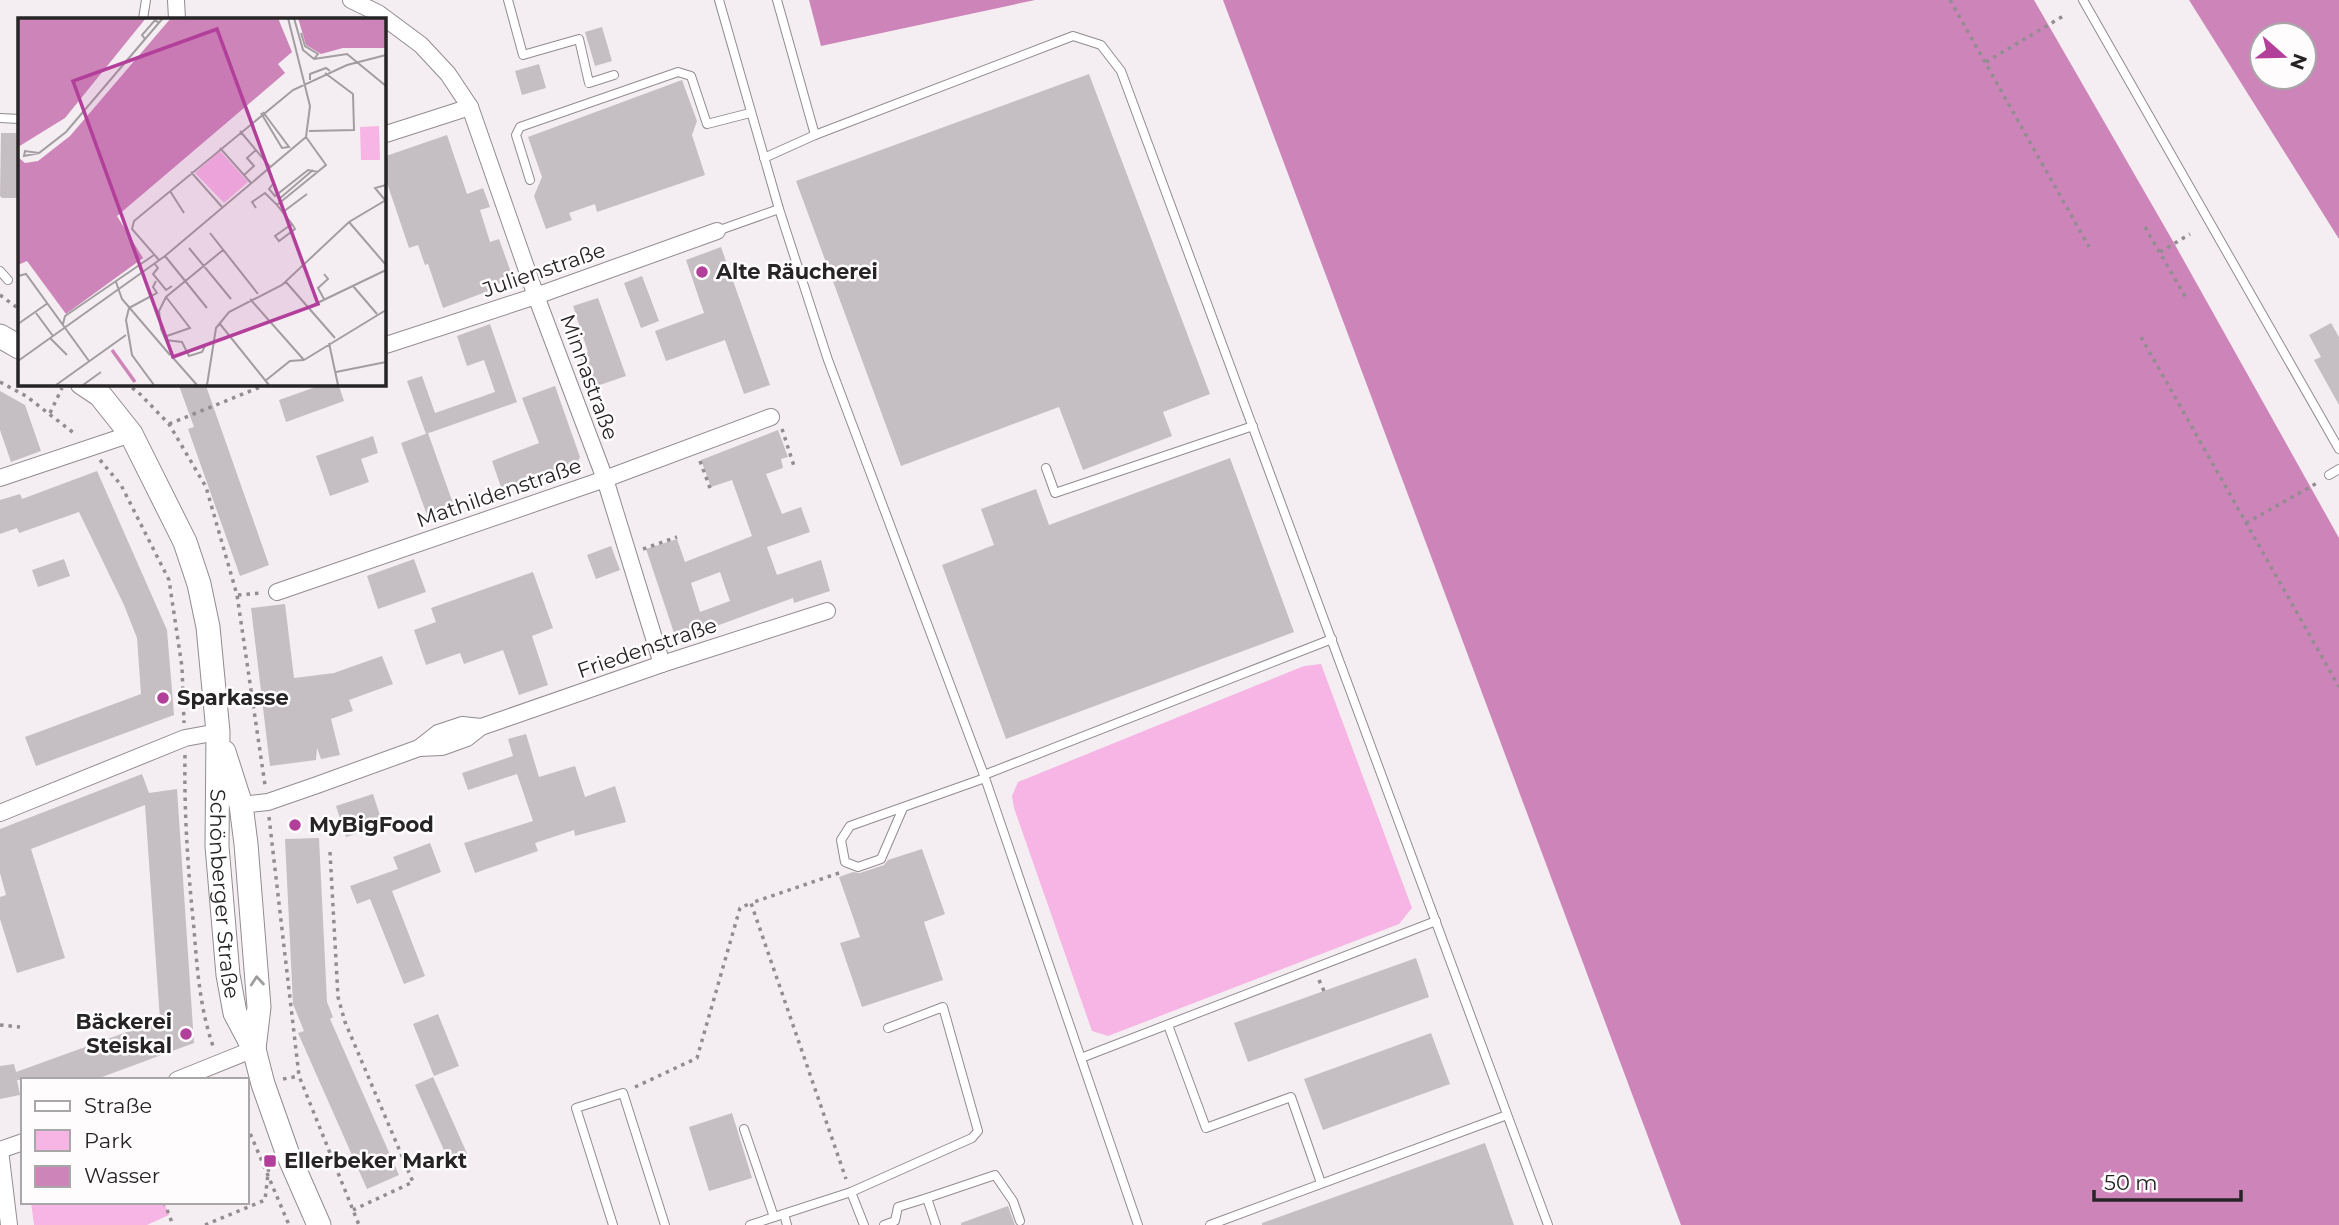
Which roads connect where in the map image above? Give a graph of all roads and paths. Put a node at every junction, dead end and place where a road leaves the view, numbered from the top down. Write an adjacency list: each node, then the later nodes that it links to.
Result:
1 (146, 0): 10 (lane)
2 (176, 0): 11 (street)
3 (351, 0): 14 (street, Minnastraße)
4 (508, 0): 13 (lane)
5 (719, 0): 15 (lane)
6 (776, 0): 19 (lane)
7 (1950, 0): 12 (path)
8 (2083, 0): 52 (lane)
9 (2065, 15): 12 (path)
10 (143, 18)
11 (177, 18)
12 (1986, 62): 26 (path)
13 (614, 75)
14 (470, 107): 18 (street); 31 (street, Minnastraße)
15 (750, 113): 20 (lane); 21 (lane)
16 (0, 118): 17 (lane)
17 (18, 119)
18 (385, 134)
19 (815, 135): 20 (lane); 48 (lane)
20 (764, 158): 22 (lane)
21 (530, 180)
22 (779, 209): 24 (lane); 71 (lane)
23 (2146, 227): 27 (path)
24 (716, 231): 31 (street, Julienstraße)
25 (2190, 234): 27 (path)
26 (2089, 247)
27 (2160, 252): 32 (path)
28 (0, 271): 29 (lane)
29 (8, 280)
30 (0, 295): 33 (path)
31 (536, 296): 37 (street, Julienstraße); 58 (street, Minnastraße)
32 (2186, 298)
33 (18, 308)
34 (0, 336): 36 (main road)
35 (2141, 337): 60 (path)
36 (18, 345)
37 (385, 345)
38 (0, 348): 39 (main road)
39 (18, 357)
40 (0, 382): 45 (path)
41 (63, 385): 45 (path)
42 (67, 385): 49 (main road)
43 (85, 385): 49 (main road)
44 (265, 385): 47 (path)
45 (50, 413): 51 (path)
46 (771, 417): 50 (street, Mathildenstraße); 53 (path)
47 (169, 424)
48 (1253, 426): 54 (lane); 66 (lane)
49 (131, 435): 51 (street); 69 (main road, Schönberger Straße)
50 (695, 445): 58 (street, Mathildenstraße); 59 (path)
51 (90, 449): 57 (street); 70 (path)
52 (2339, 449)
53 (794, 466)
54 (1046, 468)
55 (2339, 469): 56 (lane)
56 (2329, 475): 60 (path)
57 (0, 478)
58 (605, 479): 62 (street, Minnastraße); 63 (street, Mathildenstraße)
59 (710, 491)
60 (2246, 524): 68 (path)
61 (677, 537): 62 (path)
62 (628, 554): 67 (street, Minnastraße)
63 (277, 592): 64 (path)
64 (237, 595)
65 (827, 611): 67 (street, Friedenstraße)
66 (1332, 639): 71 (lane); 78 (lane)
67 (662, 664): 72 (street, Friedenstraße)
68 (2339, 687)
69 (218, 732): 70 (street); 72 (main road, Schönberger Straße); 83 (main road, Schönberger Straße)
70 (185, 738): 74 (street); 85 (path)
71 (985, 776): 73 (lane); 84 (lane)
72 (241, 805): 83 (main road, Schönberger Straße, one-way to 72)
73 (903, 808): 76 (lane); 76 (lane)
74 (0, 813)
75 (330, 852): 98 (path)
76 (845, 862): 77 (path)
77 (751, 903): 87 (path); 94 (path)
78 (1436, 921): 80 (lane); 88 (lane)
79 (0, 1025): 81 (path)
80 (1168, 1025): 84 (lane); 93 (lane)
81 (20, 1027)
82 (888, 1028): 94 (lane)
83 (254, 1049): 85 (street); 107 (main road, Schönberger Straße)
84 (1081, 1058): 115 (lane)
85 (219, 1063): 86 (street)
86 (182, 1078)
87 (623, 1093): 108 (lane); 109 (lane)
88 (1507, 1115): 93 (lane); 117 (lane)
89 (248, 1128): 106 (path)
90 (744, 1129): 100 (lane)
91 (21, 1143): 92 (street)
92 (0, 1150): 103 (street)
93 (1321, 1183): 116 (lane)
94 (851, 1192): 99 (lane); 112 (lane)
95 (927, 1198): 101 (lane); 102 (lane); 114 (lane)
96 (265, 1200): 105 (path)
97 (165, 1204): 104 (path)
98 (353, 1210)
99 (784, 1214): 100 (lane); 111 (lane)
100 (774, 1217): 110 (lane)
101 (1020, 1221)
102 (895, 1223): 113 (lane)
103 (9, 1225)
104 (173, 1225)
105 (205, 1225)
106 (289, 1225)
107 (319, 1225)
108 (613, 1225)
109 (665, 1225)
110 (750, 1225)
111 (787, 1225)
112 (864, 1225)
113 (884, 1225)
114 (936, 1225)
115 (1138, 1225)
116 (1210, 1225)
117 (1548, 1225)

